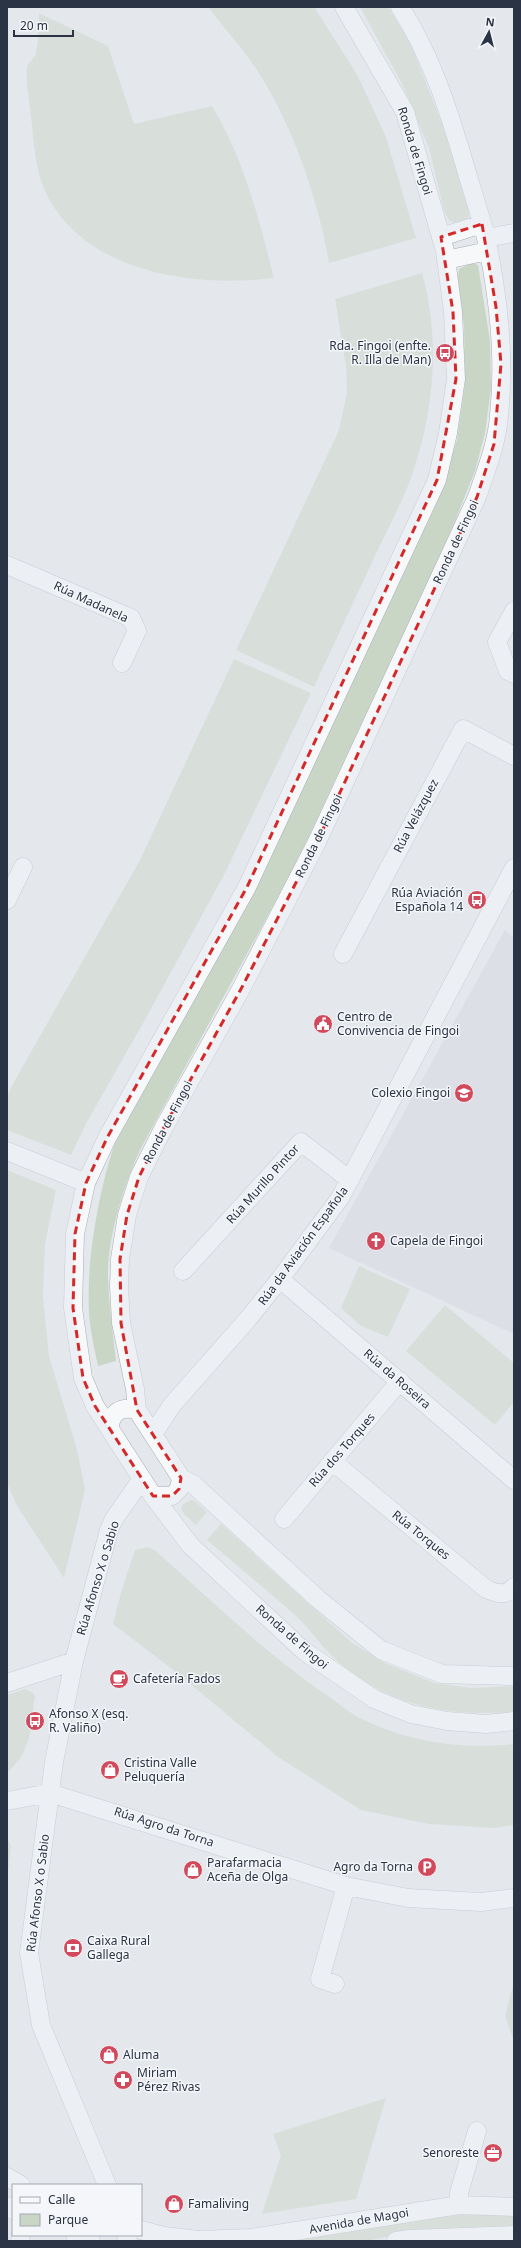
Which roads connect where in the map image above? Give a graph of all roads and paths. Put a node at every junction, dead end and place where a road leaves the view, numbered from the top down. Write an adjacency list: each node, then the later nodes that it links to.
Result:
1 (344, 7): 4 (street, Ronda de Fingoi)
2 (400, 7): 5 (street, Ronda de Fingoi)
3 (514, 233): 5 (street)
4 (441, 237): 5 (street); 6 (street, Ronda de Fingoi)
5 (485, 238): 6 (street); 23 (street, Ronda de Fingoi)
6 (446, 260): 19 (street, Ronda de Fingoi)
7 (7, 565): 9 (street, Rúa Madanela)
8 (514, 611): 10 (street)
9 (122, 663)
10 (514, 674)
11 (514, 756): 16 (street, Rúa Velázquez)
12 (23, 867): 15 (street)
13 (514, 868): 14 (street, Rúa da Aviación Española)
14 (509, 891): 18 (street, Rúa da Aviación Española)
15 (7, 900)
16 (343, 954)
17 (7, 1151): 19 (street)
18 (350, 1180): 20 (street, Rúa Murillo Pintor); 21 (street, Rúa da Aviación Española)
19 (86, 1183): 24 (street, Ronda de Fingoi)
20 (183, 1272)
21 (280, 1279): 22 (street, Rúa da Roseira); 25 (street, Rúa da Aviación Española)
22 (400, 1381): 26 (street, Rúa dos Torques); 29 (street, Rúa da Roseira)
23 (137, 1410): 24 (street); 25 (street, Ronda de Fingoi)
24 (109, 1428): 28 (street, Ronda de Fingoi)
25 (153, 1434): 27 (street, Ronda de Fingoi)
26 (332, 1461): 31 (street, Rúa dos Torques); 32 (street, Rúa Torques)
27 (181, 1478): 30 (street); 34 (street, Ronda de Fingoi)
28 (142, 1479): 30 (street, Ronda de Fingoi); 33 (street, Rúa Afonso X o Sabio)
29 (514, 1480)
30 (153, 1496): 36 (street, Ronda de Fingoi)
31 (284, 1520)
32 (514, 1587)
33 (74, 1661): 35 (street); 37 (street, Rúa Afonso X o Sabio)
34 (514, 1676)
35 (7, 1683)
36 (514, 1721)
37 (50, 1792): 38 (street); 39 (street, Rúa Agro da Torna); 45 (street, Rúa Afonso X o Sabio)
38 (7, 1801)
39 (346, 1886): 40 (street, Rúa Agro da Torna); 41 (street)
40 (514, 1898)
41 (335, 1984)
42 (477, 2131): 46 (street)
43 (7, 2177): 44 (street)
44 (19, 2184)
45 (107, 2184)
46 (459, 2205): 47 (street, Avenida de Magoi); 48 (street, Avenida de Magoi)
47 (514, 2206)
48 (142, 2230)
49 (514, 2235): 52 (street)
50 (78, 2236): 51 (street)
51 (91, 2241)
52 (396, 2241)

